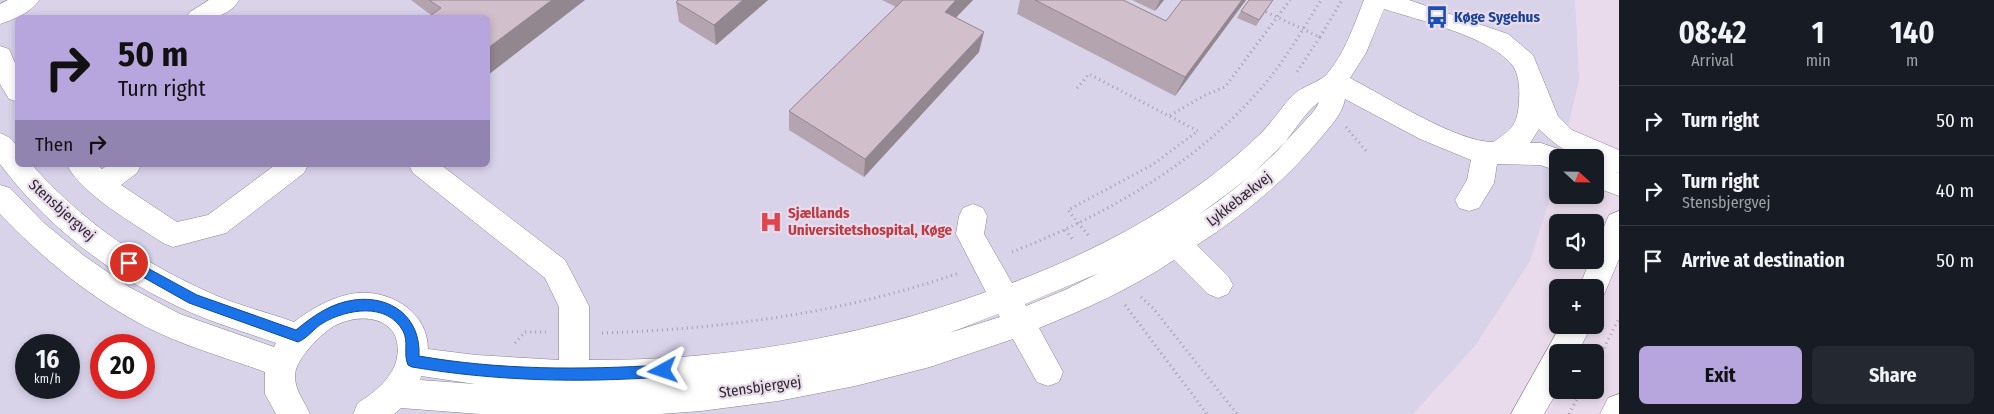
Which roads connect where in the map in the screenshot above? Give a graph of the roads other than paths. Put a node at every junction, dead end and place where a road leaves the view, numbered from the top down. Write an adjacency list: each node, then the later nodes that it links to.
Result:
1 (27, 0): 5 (street)
2 (1376, 0): 8 (street, Lykkebækvej)
3 (1382, 0): 9 (street)
4 (224, 6): 6 (street)
5 (0, 15)
6 (204, 15)
7 (0, 56): 10 (street)
8 (1336, 82): 12 (street); 28 (street, Lykkebækvej)
9 (1532, 85): 12 (street); 14 (street)
10 (15, 87)
11 (0, 144): 15 (street, Stensbjergvej)
12 (1492, 153): 13 (street); 25 (street)
13 (1549, 157)
14 (1619, 162)
15 (15, 163)
16 (18, 167): 33 (street, Stensbjergvej)
17 (82, 167): 22 (street)
18 (125, 167): 22 (street)
19 (292, 167): 22 (street)
20 (425, 167): 39 (street)
21 (1604, 179): 23 (street)
22 (100, 184)
23 (1619, 185)
24 (0, 196): 35 (street)
25 (1469, 200)
26 (973, 216): 32 (street)
27 (1619, 223): 30 (street)
28 (1168, 236): 29 (street, Lykkebækvej); 31 (street)
29 (1107, 270): 32 (street, Stensbjergvej)
30 (1597, 279)
31 (1218, 285)
32 (1013, 311): 36 (street); 40 (street, Stensbjergvej)
33 (298, 336): 34 (street); 35 (street)
34 (412, 361): 38 (street); 39 (street, Stensbjergvej)
35 (282, 364): 42 (street)
36 (1048, 372)
37 (1549, 376): 44 (street)
38 (396, 393): 39 (street, Stensbjergvej); 43 (street)
39 (568, 397): 40 (street, Stensbjergvej)
40 (622, 397)
41 (1619, 409): 45 (street)
42 (294, 414)
43 (370, 414)
44 (1527, 414)
45 (1616, 414)

